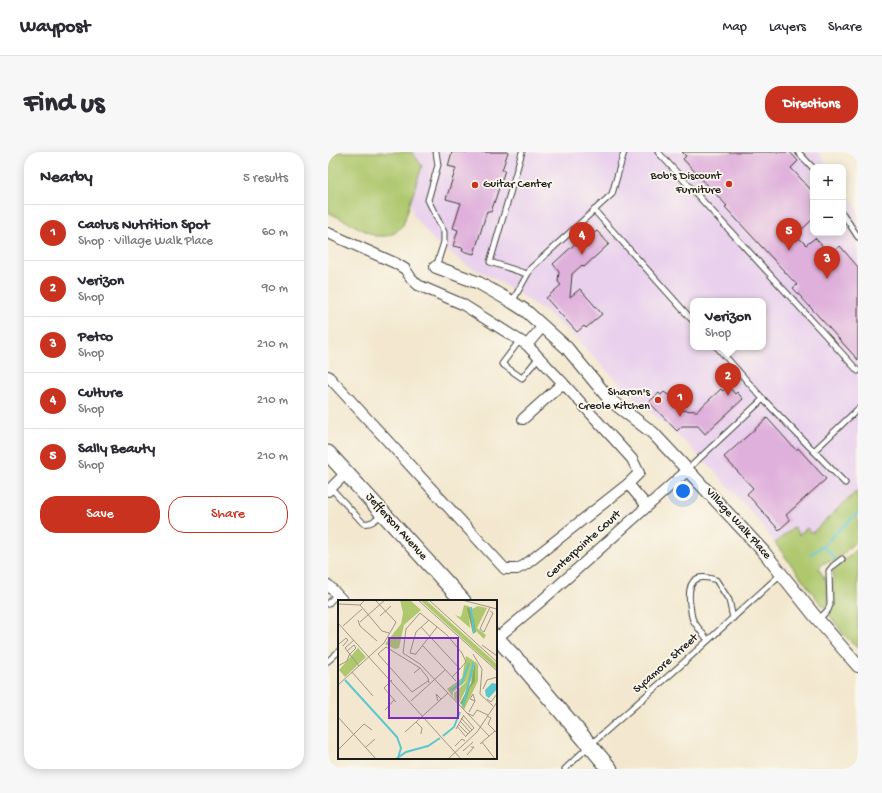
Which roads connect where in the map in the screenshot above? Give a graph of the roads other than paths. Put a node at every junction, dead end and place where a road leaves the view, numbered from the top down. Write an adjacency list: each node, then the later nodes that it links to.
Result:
1 (436, 152): 11 (lane)
2 (522, 152): 12 (lane)
3 (624, 152): 7 (lane)
4 (658, 152): 19 (lane)
5 (798, 152): 6 (lane)
6 (810, 165)
7 (594, 210): 12 (lane); 14 (lane)
8 (846, 219): 10 (lane)
9 (328, 233): 16 (street)
10 (858, 237)
11 (436, 267): 13 (street, Village Walk Place)
12 (527, 274): 13 (lane)
13 (512, 302): 15 (street, Village Walk Place)
14 (690, 317)
15 (543, 326): 16 (street); 27 (street, Village Walk Place)
16 (524, 342): 18 (street); 18 (lane)
17 (720, 350): 22 (lane)
18 (539, 357): 21 (street)
19 (858, 371)
20 (328, 376): 30 (street)
21 (563, 382): 24 (street); 30 (street)
22 (763, 399): 25 (lane); 27 (lane)
23 (858, 409): 25 (lane)
24 (523, 419)
25 (814, 452): 29 (lane)
26 (328, 453): 28 (main road, Jefferson Avenue)
27 (688, 470): 32 (street, Centerpointe Court); 35 (street, Village Walk Place)
28 (346, 472): 31 (street); 33 (main road, Jefferson Avenue)
29 (845, 483)
30 (628, 484): 32 (street)
31 (329, 490): 33 (lane)
32 (647, 506): 42 (street, Centerpointe Court)
33 (382, 512): 38 (main road, Jefferson Avenue)
34 (842, 560): 41 (lane)
35 (781, 574): 40 (lane, Sycamore Street); 41 (street, Village Walk Place)
36 (328, 585): 37 (street)
37 (340, 598): 39 (lane)
38 (462, 600)
39 (328, 604)
40 (733, 618): 44 (lane, Sycamore Street); 44 (lane)
41 (818, 620): 48 (street, Village Walk Place)
42 (497, 637)
43 (497, 639): 47 (main road)
44 (708, 640): 49 (lane, Sycamore Street)
45 (338, 652): 46 (lane)
46 (328, 662)
47 (521, 664): 49 (main road)
48 (858, 666)
49 (589, 746): 50 (lane, Sycamore Street); 51 (main road)
50 (565, 769)
51 (610, 769)

